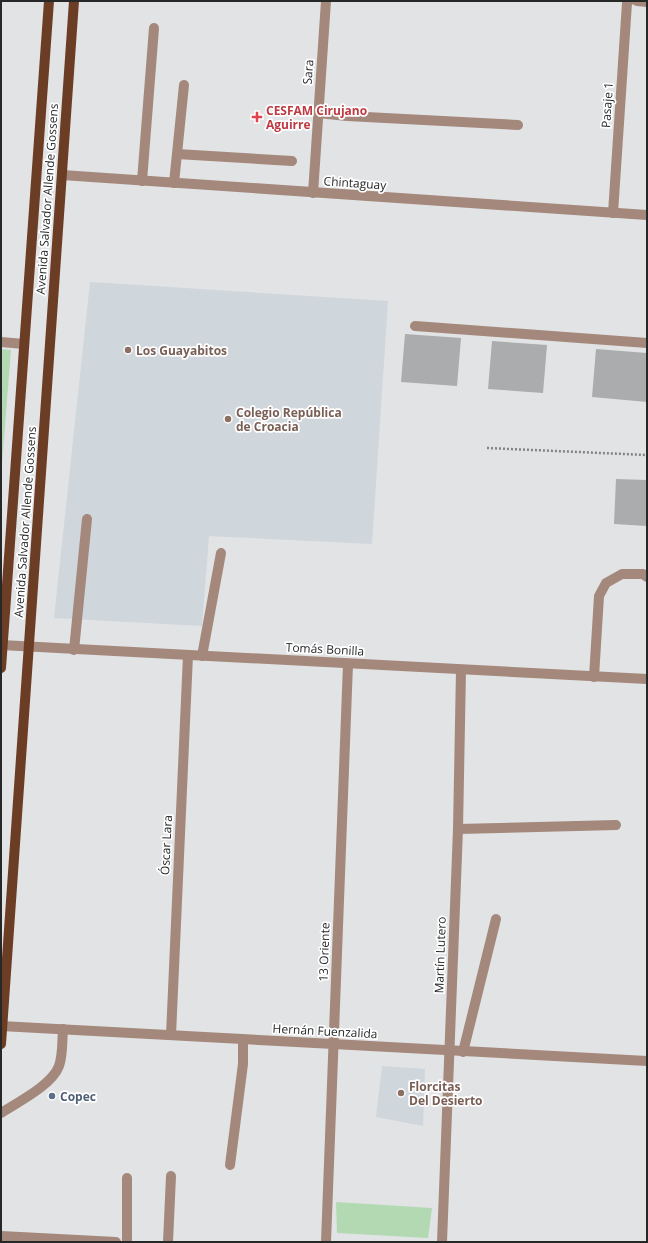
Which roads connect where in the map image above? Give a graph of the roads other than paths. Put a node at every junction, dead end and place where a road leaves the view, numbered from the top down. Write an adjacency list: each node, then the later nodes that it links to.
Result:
1 (49, 1): 22 (main road, Avenida Salvador Allende Gossens)
2 (74, 1): 13 (main road, Avenida Salvador Allende Gossens)
3 (326, 1): 9 (street, Sara)
4 (629, 1): 17 (street, Pasaje 1)
5 (637, 1): 6 (street)
6 (647, 2)
7 (154, 28): 14 (street)
8 (184, 85): 11 (street)
9 (318, 113): 10 (street); 16 (street, Sara)
10 (518, 126)
11 (178, 154): 12 (street); 15 (street)
12 (292, 161)
13 (62, 175): 14 (street, Chintaguay); 27 (main road, Avenida Salvador Allende Gossens)
14 (142, 181): 15 (street, Chintaguay)
15 (174, 183): 16 (street, Chintaguay)
16 (313, 193): 17 (street, Chintaguay)
17 (613, 213): 18 (street, Chintaguay)
18 (647, 215)
19 (415, 326): 21 (street)
20 (1, 342): 22 (street)
21 (647, 343)
22 (24, 344): 26 (main road, Avenida Salvador Allende Gossens)
23 (87, 519): 28 (street)
24 (221, 553): 30 (street)
25 (647, 577): 34 (street)
26 (2, 645): 27 (street, Tomás Bonilla); 32 (main road, Avenida Salvador Allende Gossens)
27 (29, 647): 28 (street, Tomás Bonilla); 39 (main road, Avenida Salvador Allende Gossens)
28 (74, 650): 29 (street, Tomás Bonilla)
29 (188, 655): 30 (street, Tomás Bonilla); 41 (street, Óscar Lara)
30 (202, 656): 31 (street, Tomás Bonilla)
31 (348, 664): 33 (street, Tomás Bonilla); 44 (street, 13 Oriente)
32 (1, 668)
33 (461, 670): 34 (street, Tomás Bonilla); 37 (street, Martín Lutero)
34 (594, 677): 35 (street, Tomás Bonilla)
35 (647, 679)
36 (616, 825): 37 (street)
37 (458, 830): 45 (street, Martín Lutero)
38 (496, 919): 46 (street)
39 (2, 1026): 40 (street, Hernán Fuenzalida); 43 (main road, Avenida Salvador Allende Gossens)
40 (63, 1029): 41 (street, Hernán Fuenzalida); 48 (street)
41 (170, 1035): 42 (street, Hernán Fuenzalida)
42 (243, 1040): 44 (street, Hernán Fuenzalida); 49 (street)
43 (1, 1044)
44 (333, 1045): 45 (street, Hernán Fuenzalida); 57 (street, 13 Oriente)
45 (450, 1051): 46 (street, Hernán Fuenzalida); 58 (street, Martín Lutero)
46 (463, 1052): 47 (street, Hernán Fuenzalida)
47 (647, 1061)
48 (1, 1113)
49 (230, 1164)
50 (171, 1176): 56 (street)
51 (128, 1178): 55 (street)
52 (1, 1236): 53 (street)
53 (82, 1241): 54 (street)
54 (116, 1242)
55 (128, 1242)
56 (168, 1242)
57 (326, 1242)
58 (442, 1242)

